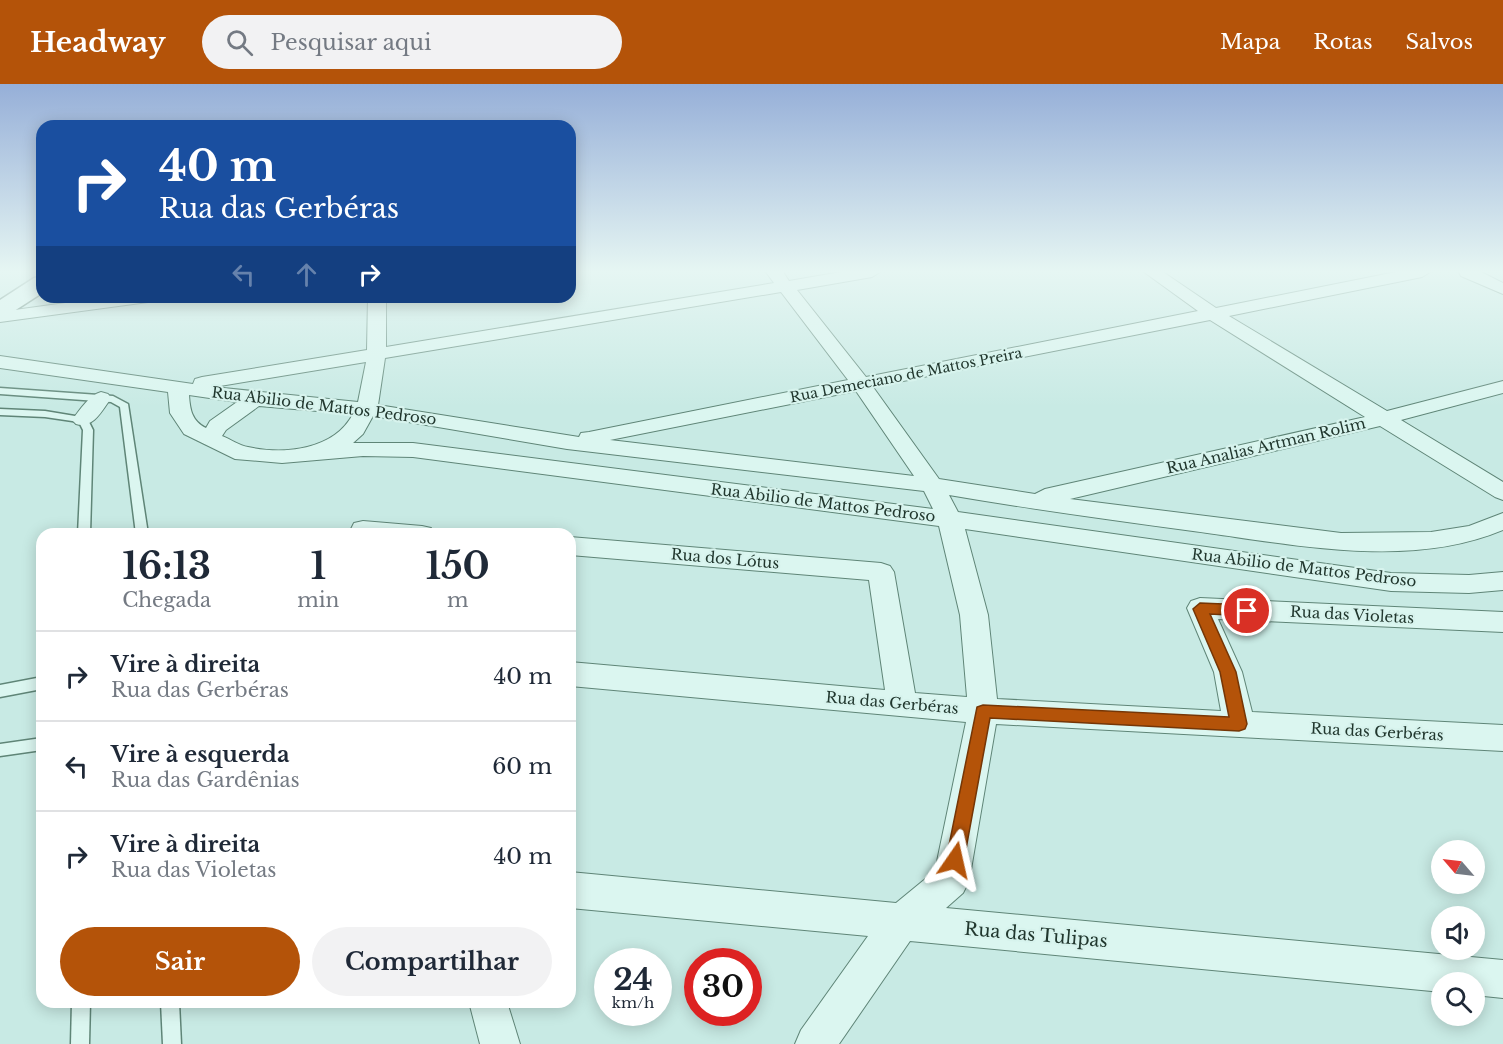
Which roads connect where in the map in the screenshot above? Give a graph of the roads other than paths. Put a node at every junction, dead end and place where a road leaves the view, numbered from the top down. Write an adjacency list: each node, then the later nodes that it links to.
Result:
1 (377, 317): 6 (street)
2 (574, 317): 6 (street)
3 (809, 317): 8 (street)
4 (1198, 317): 8 (street, Rua Demeciano de Mattos Preira)
5 (1217, 317): 16 (street)
6 (377, 353): 10 (street); 14 (street)
7 (0, 362): 10 (street, Rua Abilio de Mattos Pedroso)
8 (861, 384): 19 (street, Rua Demeciano de Mattos Preira); 21 (street)
9 (1503, 387): 16 (street, Rua Analias Artman Rolim)
10 (178, 388): 13 (street, Rua Abilio de Mattos Pedroso); 18 (street, Rua Abilio de Mattos Pedroso)
11 (0, 391): 12 (lane)
12 (101, 398): 17 (street); 27 (lane)
13 (255, 399): 14 (street, Rua Abilio de Mattos Pedroso); 18 (street)
14 (367, 409): 19 (street, Rua Abilio de Mattos Pedroso); 20 (street)
15 (0, 412): 17 (lane)
16 (1382, 419): 22 (street); 23 (street, Rua Analias Artman Rolim)
17 (83, 420): 26 (lane)
18 (210, 438): 20 (street, Rua Abilio de Mattos Pedroso)
19 (567, 442): 21 (street, Rua Abilio de Mattos Pedroso)
20 (325, 451): 24 (street, Rua Abilio de Mattos Pedroso)
21 (932, 485): 23 (street, Rua Abilio de Mattos Pedroso); 24 (street)
22 (1503, 492)
23 (1027, 501): 25 (street, Rua Abilio de Mattos Pedroso)
24 (955, 520): 29 (street, Rua Abilio de Mattos Pedroso); 35 (street)
25 (1503, 521)
26 (84, 528)
27 (141, 528)
28 (576, 547): 34 (street, Rua dos Lótus)
29 (1503, 581)
30 (1503, 622): 36 (street, Rua das Violetas)
31 (576, 675): 34 (street, Rua das Gerbéras)
32 (36, 684): 33 (lane)
33 (0, 691)
34 (902, 704): 35 (street, Rua das Gerbéras)
35 (990, 712): 36 (street, Rua das Gerbéras); 41 (street)
36 (1239, 724): 37 (street, Rua das Gerbéras)
37 (1503, 738)
38 (36, 745): 39 (lane)
39 (0, 750)
40 (576, 891): 41 (street, Rua das Tulipas)
41 (901, 922): 42 (street, Rua das Tulipas); 49 (street)
42 (1503, 979)
43 (81, 1008): 46 (lane)
44 (170, 1008): 47 (lane)
45 (490, 1008): 48 (street)
46 (81, 1044)
47 (172, 1044)
48 (500, 1044)
49 (815, 1044)

